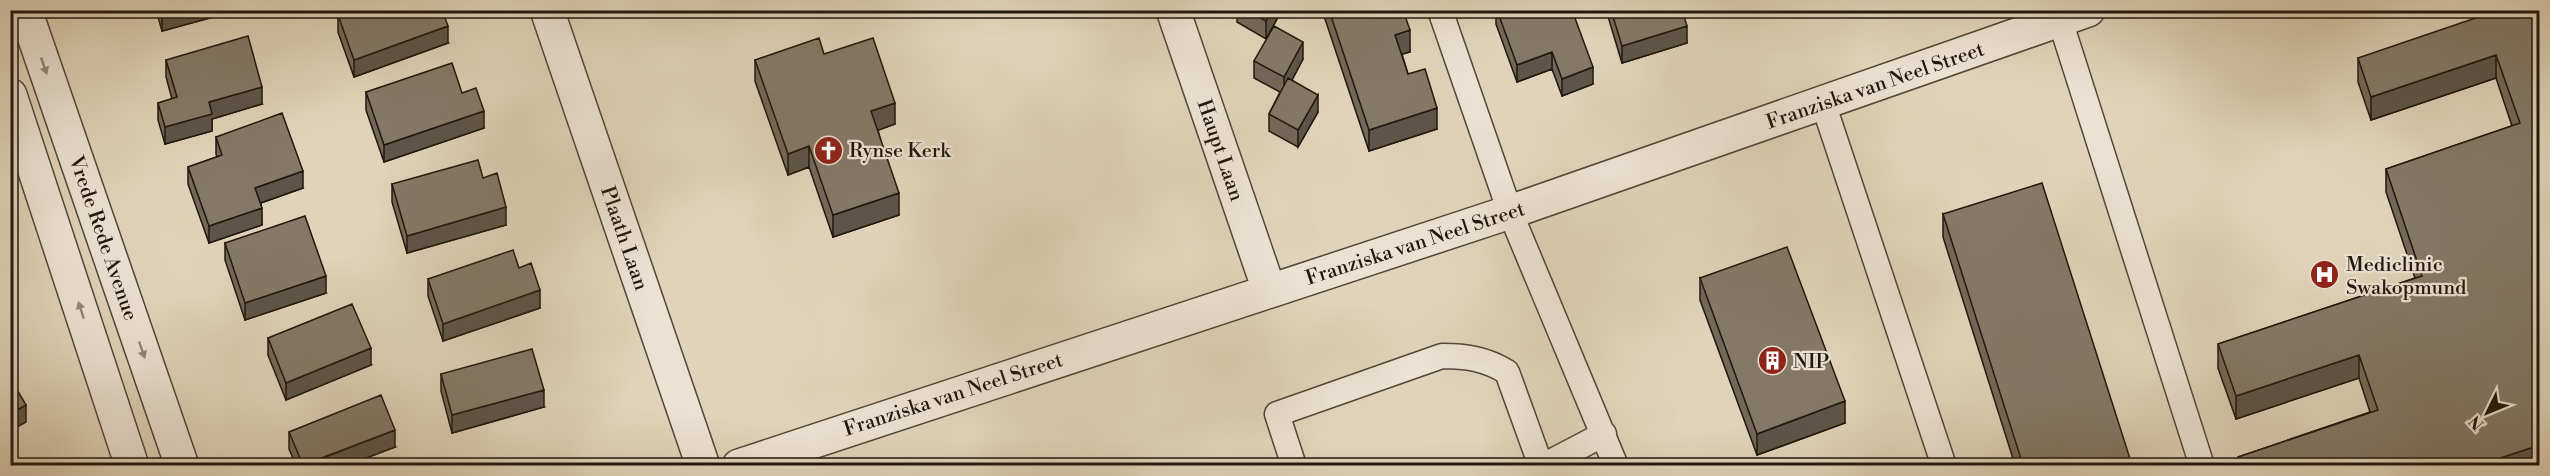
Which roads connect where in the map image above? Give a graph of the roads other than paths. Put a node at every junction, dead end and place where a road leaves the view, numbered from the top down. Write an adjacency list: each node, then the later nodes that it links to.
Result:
1 (26, 10): 12 (street, Vrede Rede Avenue, one-way to 12)
2 (547, 10): 13 (street, Plaath Laan)
3 (1173, 10): 9 (street, Haupt Laan)
4 (1440, 10): 8 (lane)
5 (2068, 14): 7 (street, Franziska van Neel Street); 19 (lane)
6 (10, 95): 11 (street, one-way to 6)
7 (1823, 103): 8 (street, Franziska van Neel Street); 18 (lane)
8 (1510, 212): 9 (street, Franziska van Neel Street); 10 (lane)
9 (1269, 290): 14 (street, Franziska van Neel Street)
10 (1604, 434): 16 (lane); 17 (lane)
11 (132, 465)
12 (182, 465)
13 (703, 465)
14 (739, 465)
15 (1294, 465): 16 (lane)
16 (1542, 465)
17 (1616, 465)
18 (1944, 465)
19 (2202, 465)

